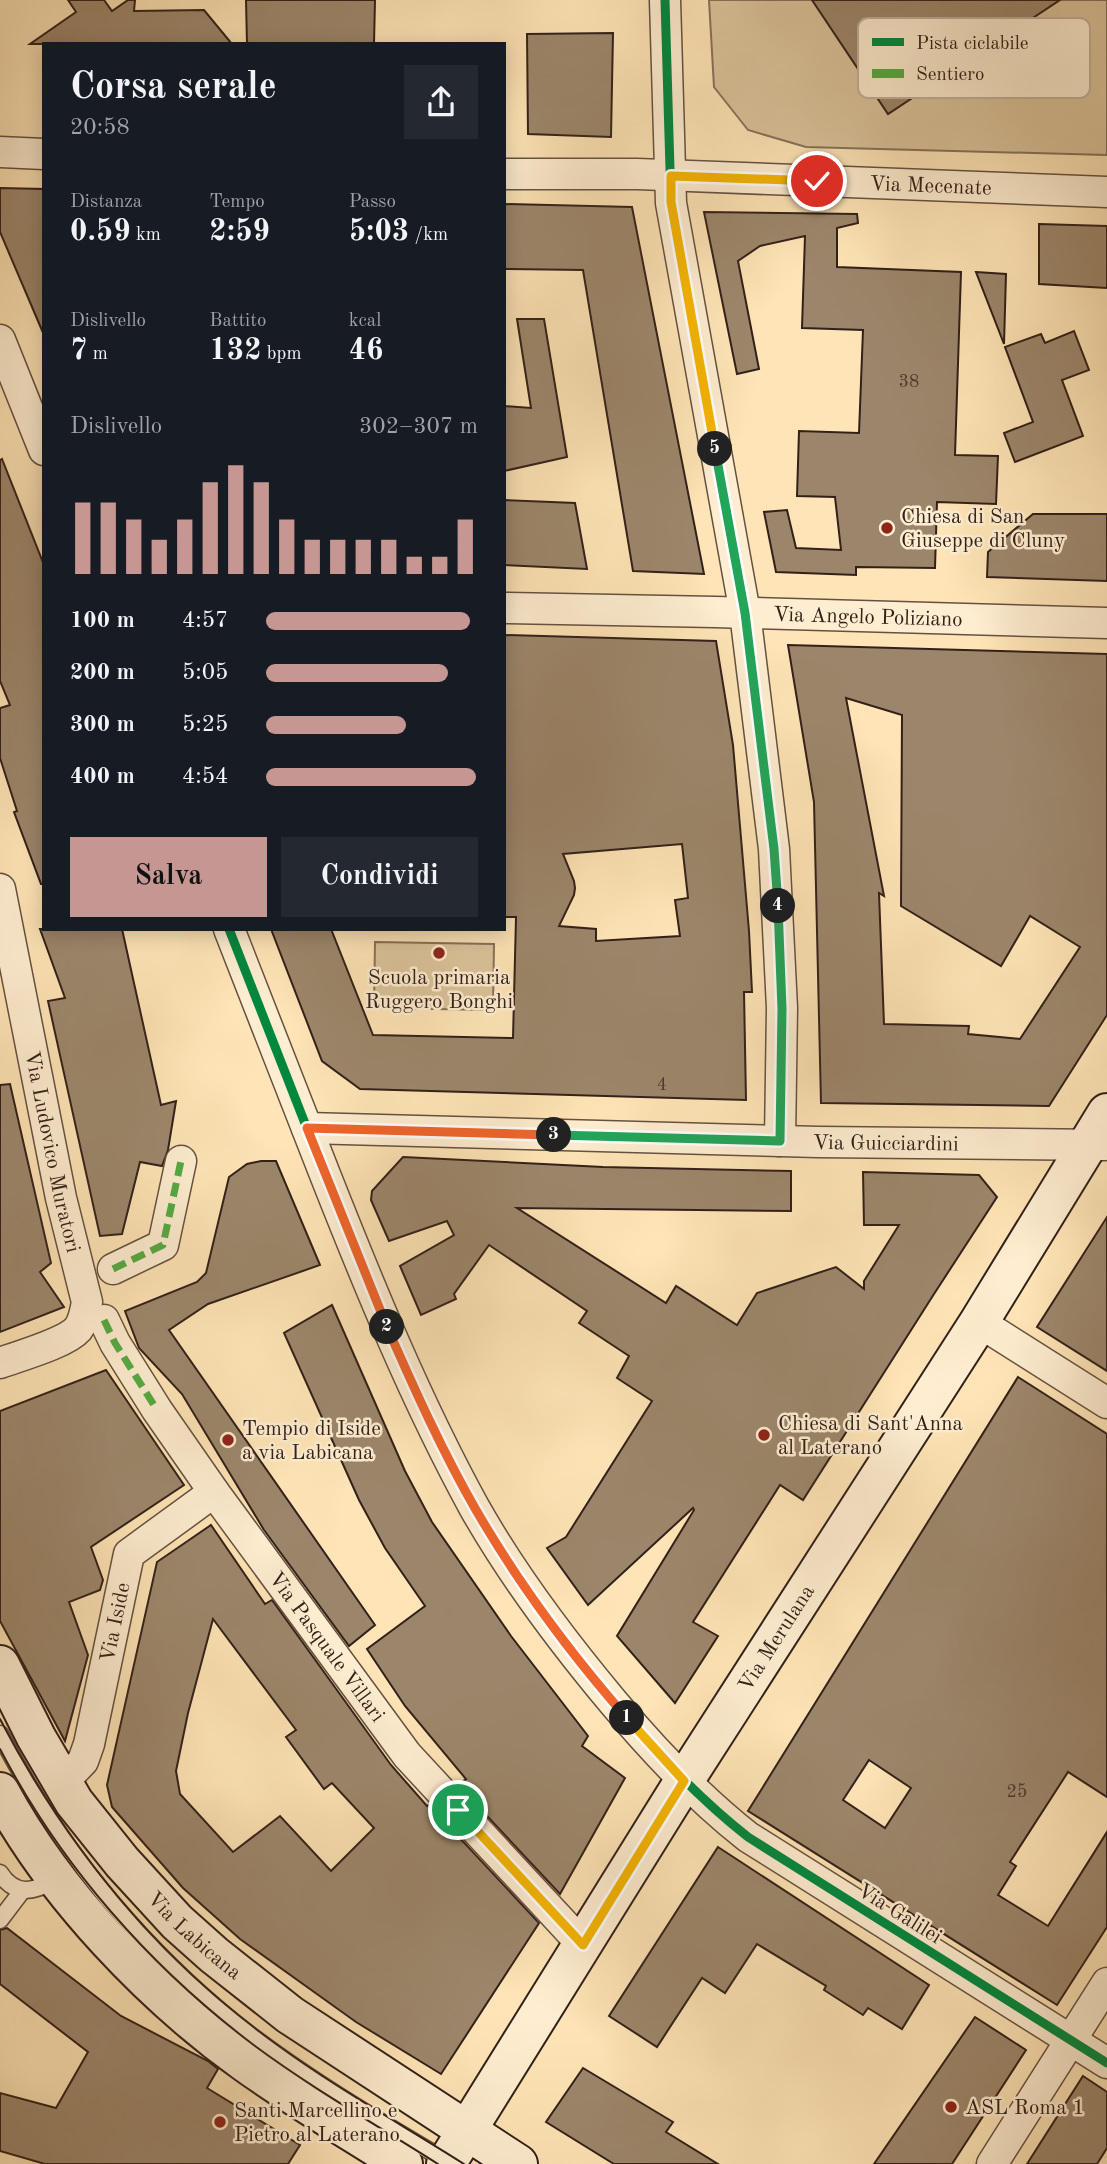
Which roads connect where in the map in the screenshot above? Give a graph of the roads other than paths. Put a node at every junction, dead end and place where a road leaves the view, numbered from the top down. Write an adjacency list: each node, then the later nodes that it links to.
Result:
1 (665, 0): 5 (street)
2 (0, 152): 3 (street)
3 (42, 154)
4 (506, 174): 5 (street, Via Mecenate)
5 (671, 176): 6 (street, Via Mecenate); 10 (street)
6 (1107, 192)
7 (0, 340): 8 (street)
8 (42, 445)
9 (506, 608): 10 (street, Via Angelo Poliziano)
10 (745, 613): 11 (street, Via Angelo Poliziano); 16 (street)
11 (1107, 623)
12 (0, 889): 22 (street, Via Ludovico Muratori)
13 (230, 931): 15 (street, Via Galilei)
14 (1107, 1113): 17 (main road, Via Merulana)
15 (307, 1128): 16 (street, Via Guicciardini); 27 (street, Via Galilei)
16 (780, 1141): 17 (street, Via Guicciardini)
17 (1097, 1145): 21 (main road, Via Merulana)
18 (181, 1161): 19 (street)
19 (113, 1269)
20 (104, 1320): 24 (street, Via Pasquale Villari)
21 (979, 1322): 23 (street); 27 (main road, Via Merulana)
22 (0, 1363)
23 (1107, 1403)
24 (214, 1492): 28 (street, Via Iside); 34 (street, Via Pasquale Villari)
25 (0, 1665): 28 (main road, Via Labicana)
26 (0, 1734): 38 (lane, Via Labicana)
27 (684, 1781): 34 (main road, Via Merulana); 36 (street, Via Galilei)
28 (62, 1783): 38 (main road, Via Labicana)
29 (0, 1792): 31 (main road)
30 (0, 1873): 32 (lane)
31 (58, 1879): 32 (lane); 39 (main road)
32 (22, 1891): 33 (lane)
33 (0, 1920)
34 (583, 1945): 38 (main road, Via Merulana)
35 (1107, 1983): 36 (street)
36 (1071, 2040): 37 (street, Via Galilei); 41 (street)
37 (1107, 2063)
38 (453, 2155): 40 (main road)
39 (403, 2164)
40 (518, 2164)
41 (992, 2164)

